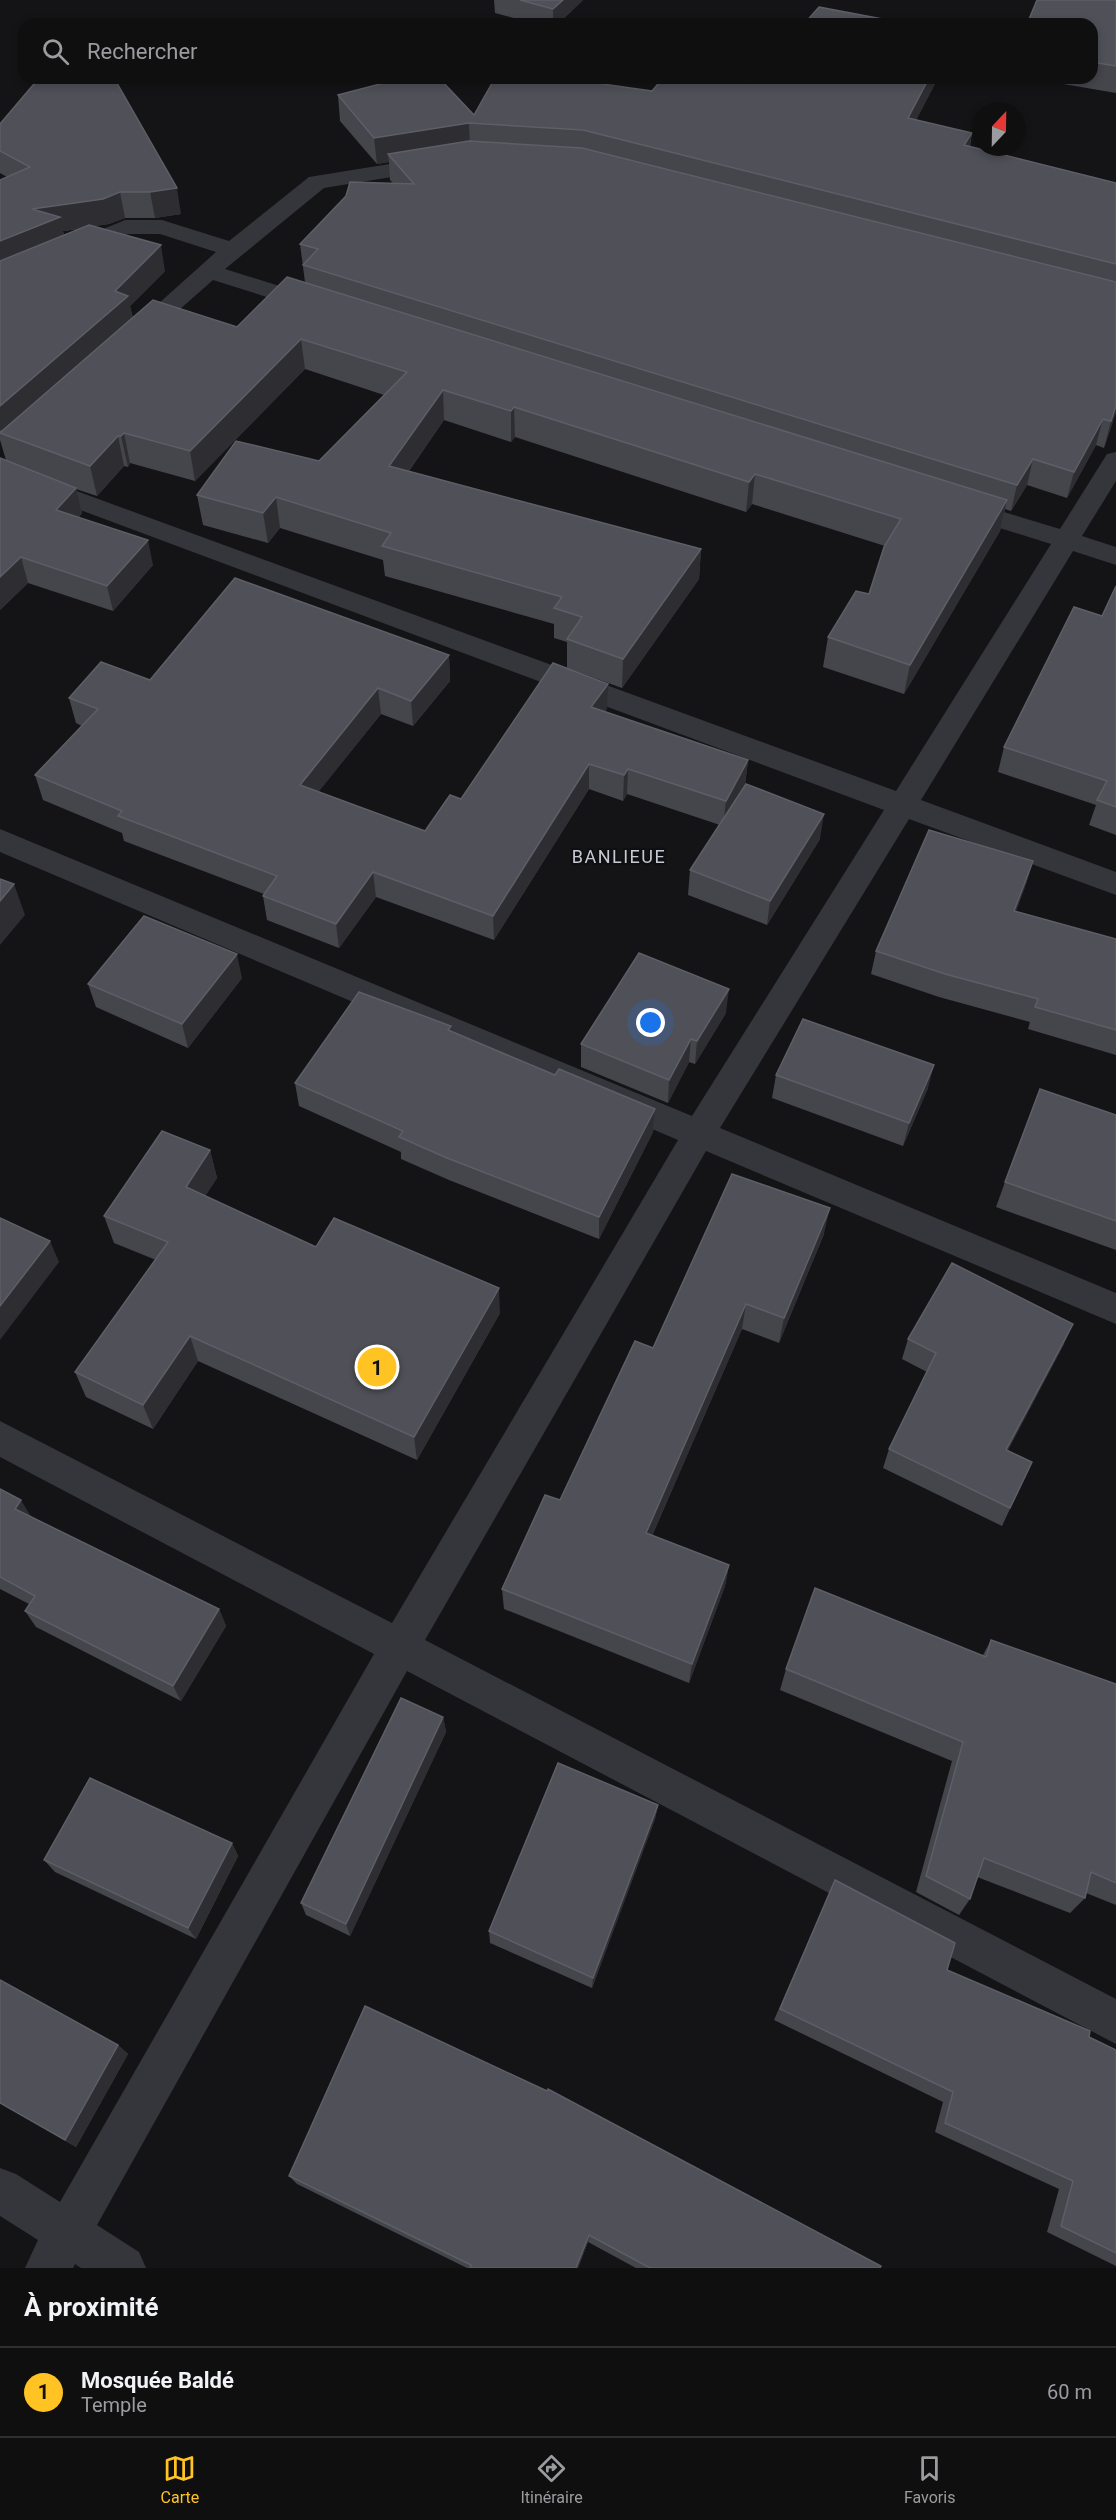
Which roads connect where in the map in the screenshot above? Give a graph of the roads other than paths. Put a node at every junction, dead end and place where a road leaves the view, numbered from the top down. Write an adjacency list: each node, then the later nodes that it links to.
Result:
1 (458, 160): 2 (street)
2 (232, 250): 3 (street); 4 (street)
3 (209, 271): 5 (street); 6 (street)
4 (0, 280)
5 (335, 311)
6 (122, 347)
7 (3, 457): 12 (street)
8 (1116, 460): 10 (street)
9 (941, 501): 10 (street)
10 (1067, 541): 11 (street); 12 (street)
11 (1116, 556)
12 (902, 805): 14 (street); 15 (street)
13 (0, 840): 15 (street)
14 (1116, 884)
15 (699, 1134): 16 (street); 18 (street)
16 (1116, 1309)
17 (0, 1438): 18 (street)
18 (399, 1647): 19 (street); 21 (street)
19 (1116, 2022)
20 (0, 2190): 21 (street)
21 (58, 2251): 22 (street)
22 (123, 2268)

